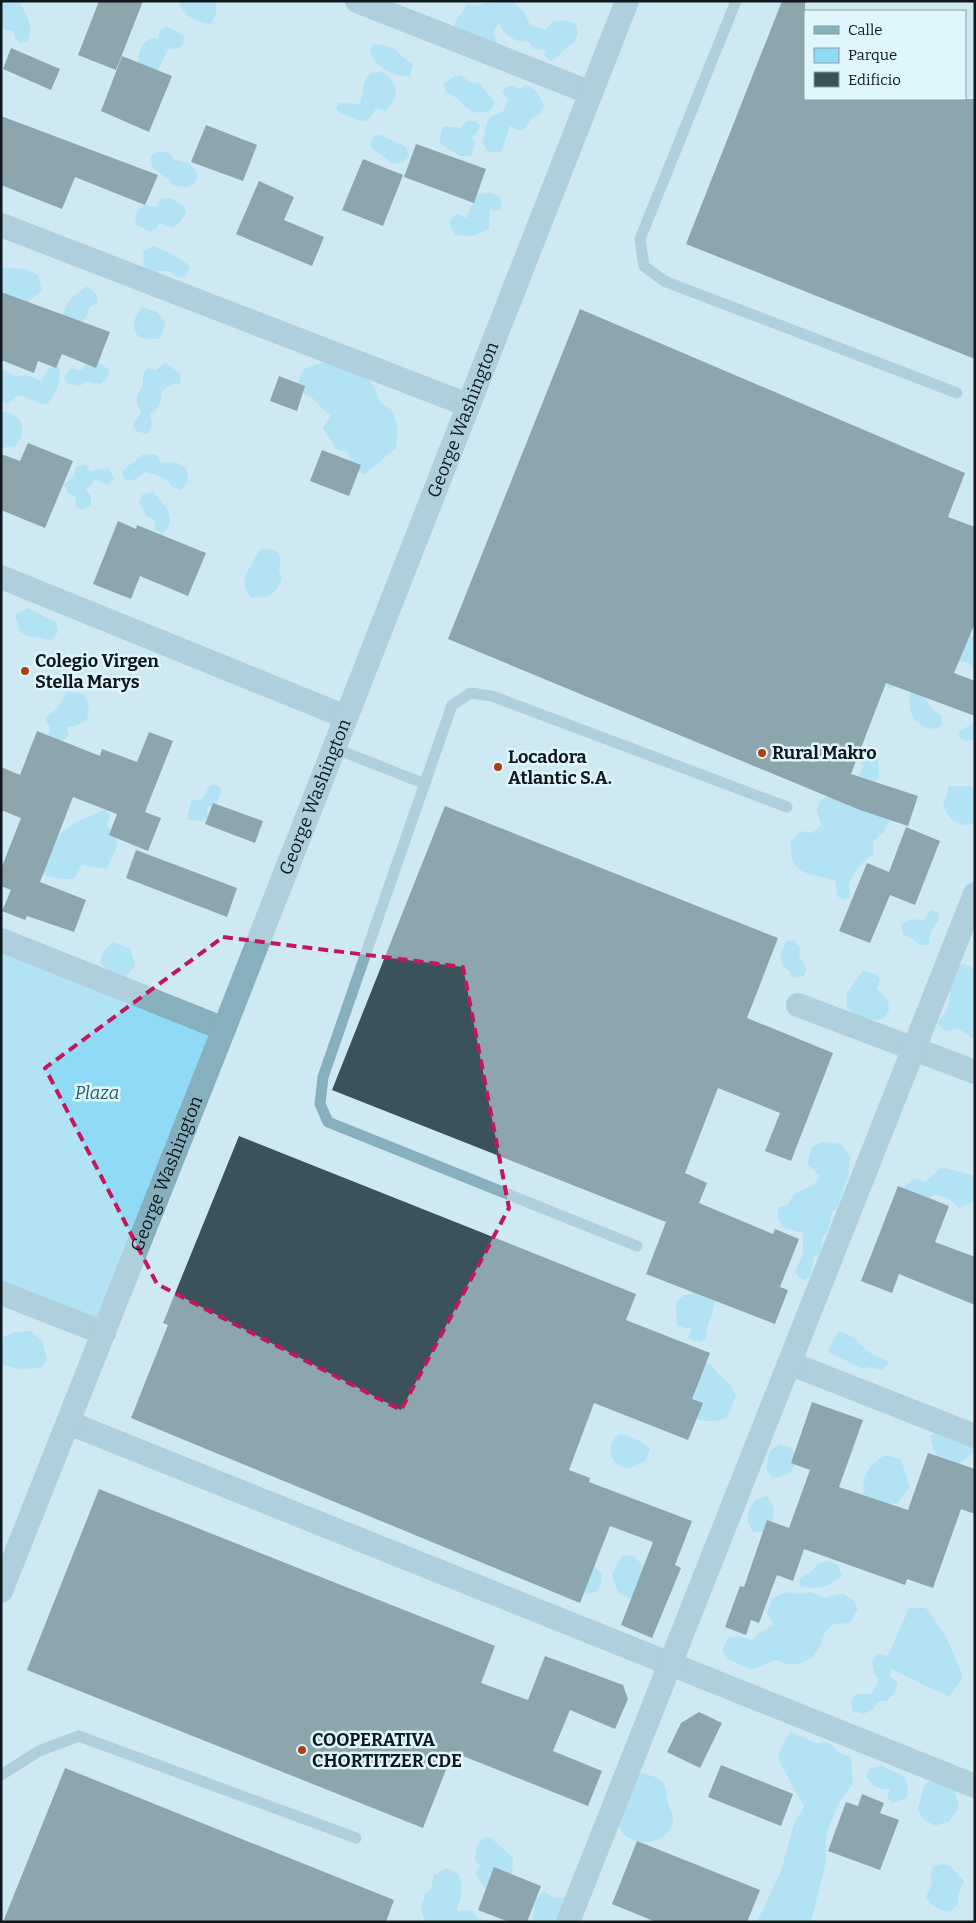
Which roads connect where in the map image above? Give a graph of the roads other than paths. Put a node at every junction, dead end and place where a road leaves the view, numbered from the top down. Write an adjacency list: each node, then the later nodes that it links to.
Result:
1 (357, 1): 4 (street)
2 (627, 1): 4 (street, George Washington)
3 (736, 1): 6 (lane)
4 (591, 93): 7 (street, George Washington)
5 (1, 224): 7 (street)
6 (957, 393)
7 (468, 405): 9 (street, George Washington)
8 (1, 577): 9 (street)
9 (346, 717): 10 (street, George Washington)
10 (334, 748): 11 (lane); 16 (street, George Washington)
11 (425, 784): 12 (lane); 19 (lane)
12 (787, 807)
13 (975, 894): 17 (street)
14 (1, 940): 16 (street)
15 (798, 1005): 17 (street)
16 (224, 1029): 21 (street, George Washington)
17 (914, 1048): 18 (street); 22 (street)
18 (975, 1072)
19 (637, 1246)
20 (1, 1293): 21 (street)
21 (104, 1333): 23 (street, George Washington)
22 (789, 1363): 24 (street); 26 (street)
23 (69, 1423): 25 (street, George Washington); 26 (street)
24 (975, 1436)
25 (1, 1591)
26 (670, 1664): 28 (street); 30 (street)
27 (1, 1775): 29 (lane)
28 (975, 1786)
29 (356, 1838)
30 (568, 1922)

